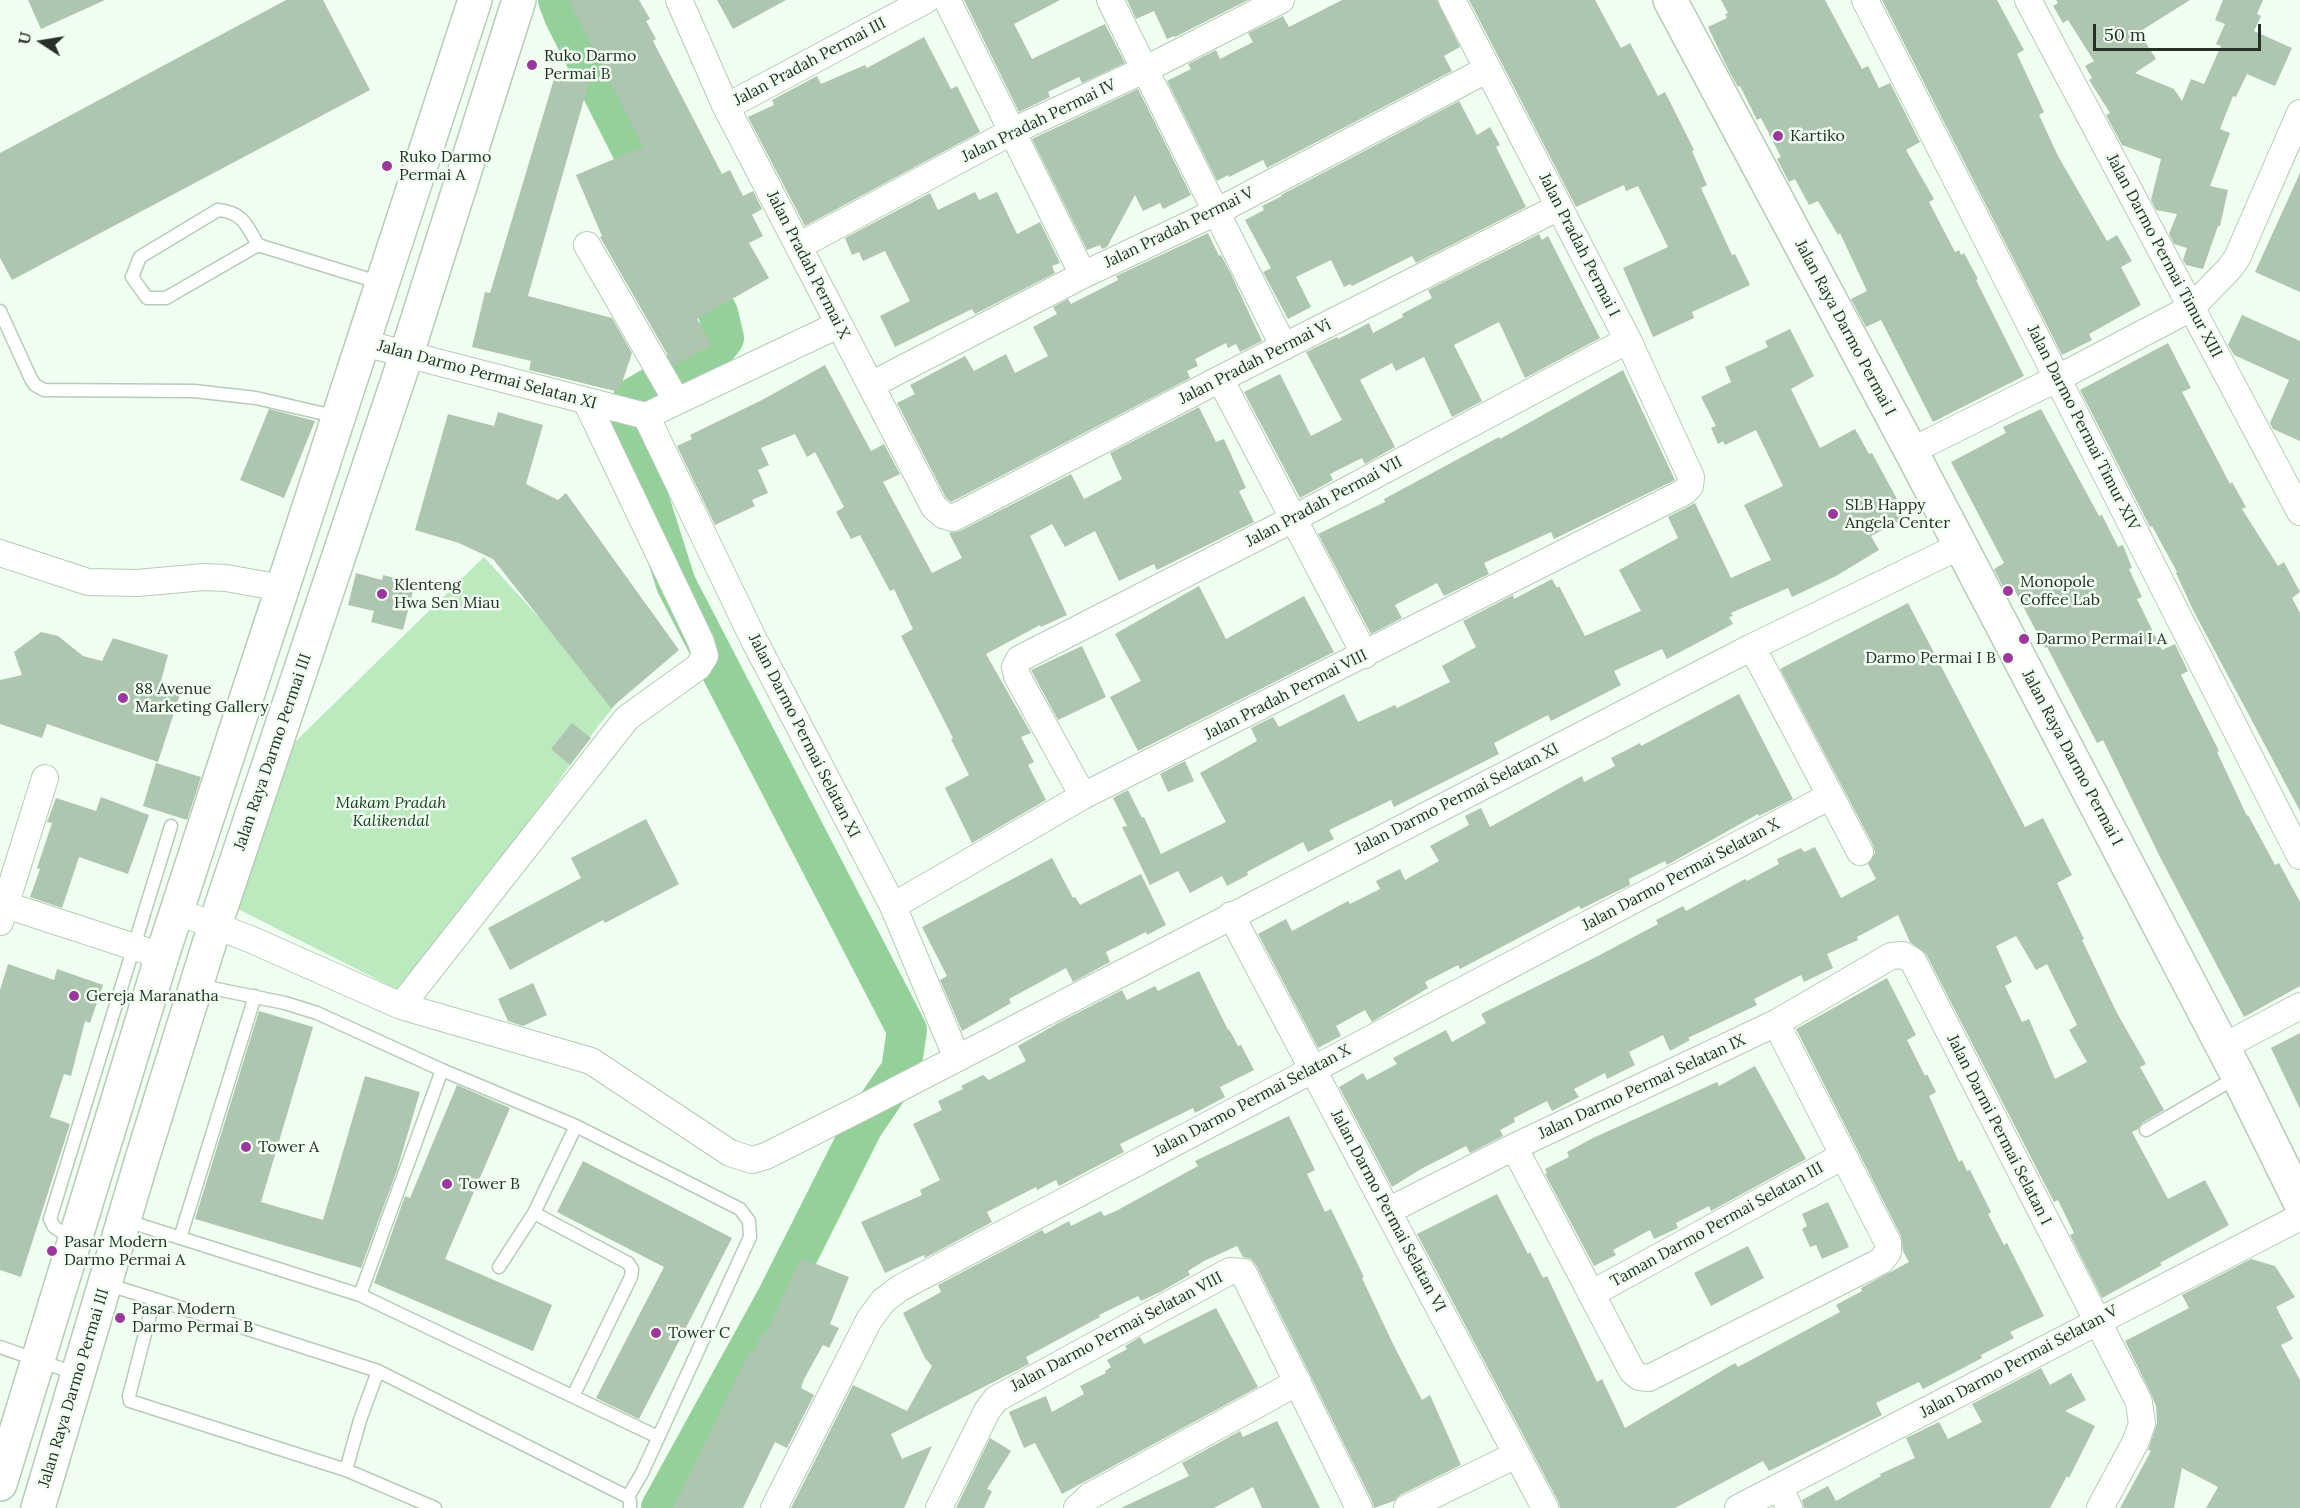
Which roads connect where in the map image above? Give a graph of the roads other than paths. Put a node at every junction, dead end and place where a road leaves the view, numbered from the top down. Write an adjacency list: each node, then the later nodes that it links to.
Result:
1 (475, 0): 23 (main road)
2 (519, 0): 30 (main road, Jalan Raya Darmo Permai III)
3 (679, 0): 14 (street, Jalan Pradah Permai X)
4 (926, 0): 14 (street, Jalan Pradah Permai III)
5 (947, 0): 16 (street)
6 (1110, 0): 13 (street)
7 (1281, 0): 13 (street, Jalan Pradah Permai IV)
8 (1452, 0): 12 (street, Jalan Pradah Permai I)
9 (1670, 0): 38 (main road, Jalan Raya Darmo Permai I)
10 (1865, 0): 31 (street, Jalan Darmo Permai Timur XIV)
11 (2028, 0): 24 (street, Jalan Darmo Permai Timur XIII)
12 (1488, 69): 17 (street, Jalan Pradah Permai I); 18 (street, Jalan Pradah Permai V)
13 (1144, 70): 16 (street, Jalan Pradah Permai IV); 18 (street)
14 (726, 107): 21 (street, Jalan Pradah Permai X)
15 (2300, 113): 24 (street)
16 (1011, 132): 21 (street, Jalan Pradah Permai IV); 22 (street)
17 (1559, 207): 27 (street, Jalan Pradah Permai I); 29 (street, Jalan Pradah Permai Vi)
18 (1216, 212): 22 (street, Jalan Pradah Permai V); 29 (street)
19 (258, 245): 19 (lane); 23 (lane)
20 (587, 245): 34 (street)
21 (799, 246): 26 (street, Jalan Pradah Permai X)
22 (1083, 274): 33 (street, Jalan Pradah Permai V)
23 (382, 283): 28 (main road)
24 (2191, 308): 31 (street); 40 (street, Jalan Darmo Permai Timur XIII)
25 (0, 311): 37 (lane)
26 (838, 325): 33 (street, Jalan Pradah Permai X); 34 (street)
27 (1628, 340): 39 (street, Jalan Pradah Permai I); 42 (street, Jalan Pradah Permai VII)
28 (363, 343): 30 (street, Jalan Darmo Permai Selatan XI); 37 (main road)
29 (1284, 347): 32 (street, Jalan Pradah Permai Vi)
30 (407, 354): 35 (street, Jalan Darmo Permai Selatan XI); 49 (main road, Jalan Raya Darmo Permai III)
31 (2058, 378): 38 (street); 55 (street, Jalan Darmo Permai Timur XIV)
32 (1220, 379): 41 (street, Jalan Pradah Permai Vi); 42 (street)
33 (871, 385): 41 (street, Jalan Pradah Permai X)
34 (676, 400): 36 (street)
35 (586, 401): 36 (street, Jalan Darmo Permai Selatan XI); 65 (street)
36 (646, 416): 56 (street, Jalan Darmo Permai Selatan XI)
37 (339, 417): 45 (main road)
38 (1911, 451): 43 (main road, Jalan Raya Darmo Permai I)
39 (1684, 492): 47 (street, Jalan Pradah Permai VIII)
40 (2300, 513)
41 (952, 518)
42 (1293, 519): 47 (street); 51 (street, Jalan Pradah Permai VII)
43 (1960, 546): 46 (street, Jalan Darmo Permai Selatan XI); 68 (main road, Jalan Raya Darmo Permai I)
44 (0, 554): 45 (street)
45 (282, 588): 48 (main road)
46 (1750, 648): 52 (street); 59 (street, Jalan Darmo Permai Selatan XI)
47 (1365, 655): 51 (street, Jalan Pradah Permai VIII)
48 (250, 688): 49 (main road); 58 (main road)
49 (290, 701): 60 (main road, Jalan Raya Darmo Permai III)
50 (45, 778): 57 (street)
51 (1083, 796): 56 (street, Jalan Pradah Permai VIII)
52 (1830, 796): 54 (street); 70 (street, Jalan Darmo Permai Selatan X)
53 (171, 826): 61 (lane)
54 (1860, 852)
55 (2300, 856)
56 (893, 906): 69 (street, Jalan Darmo Permai Selatan XI)
57 (2, 910): 61 (street)
58 (176, 911): 60 (street); 61 (main road)
59 (1231, 915): 69 (street, Jalan Darmo Permai Selatan XI); 70 (street, Jalan Darmo Permai Selatan VI)
60 (215, 925): 63 (main road, Jalan Raya Darmo Permai III); 65 (street)
61 (148, 951): 75 (main road); 85 (lane)
62 (1891, 956): 67 (street, Jalan Darmo Permai Selatan IX); 91 (street, Jalan Darmi Permai Selatan I)
63 (196, 985): 64 (lane); 78 (main road, Jalan Raya Darmo Permai III)
64 (255, 996): 71 (lane); 84 (lane)
65 (401, 1006): 69 (street, Jalan Darmo Permai Selatan XI)
66 (2300, 1006): 68 (street)
67 (1776, 1023): 76 (street, Jalan Darmo Permai Selatan IX); 77 (street)
68 (2223, 1047): 72 (main road, Jalan Raya Darmo Permai I)
69 (957, 1058)
70 (1314, 1068): 80 (street, Jalan Darmo Permai Selatan VI); 106 (street, Jalan Darmo Permai Selatan X)
71 (442, 1070): 73 (lane); 89 (lane)
72 (2238, 1076): 74 (lane); 79 (main road, Jalan Raya Darmo Permai I)
73 (576, 1126): 81 (lane); 98 (lane)
74 (2146, 1130)
75 (102, 1148): 78 (main road); 85 (main road)
76 (1514, 1148): 80 (street, Jalan Darmo Permai Selatan IX); 88 (street)
77 (1843, 1156): 88 (street, Taman Darmo Permai Selatan III); 88 (street)
78 (142, 1159): 83 (main road, Jalan Raya Darmo Permai III)
79 (2300, 1202)
80 (1388, 1211): 99 (street, Jalan Darmo Permai Selatan VI)
81 (534, 1213): 86 (lane); 97 (lane)
82 (2300, 1217): 91 (street, Jalan Darmo Permai Selatan V)
83 (124, 1220): 84 (lane); 87 (main road, Jalan Raya Darmo Permai III)
84 (180, 1238): 89 (lane)
85 (74, 1240): 93 (main road)
86 (498, 1266)
87 (106, 1284): 90 (lane); 95 (main road, Jalan Raya Darmo Permai III)
88 (1591, 1294)
89 (360, 1295): 97 (lane)
90 (154, 1299): 94 (lane); 100 (lane)
91 (2097, 1320): 102 (street, Jalan Darmo Permai Selatan V); 113 (street)
92 (0, 1347): 93 (lane)
93 (36, 1359): 95 (lane); 101 (main road)
94 (378, 1371): 100 (lane); 103 (lane)
95 (78, 1374): 104 (main road, Jalan Raya Darmo Permai III)
96 (1298, 1382): 107 (street, Jalan Darmo Permai Selatan VIII); 108 (street); 109 (street, Jalan Darmo Permai Selatan VIII)
97 (573, 1396): 98 (lane)
98 (658, 1437): 103 (lane)
99 (1516, 1455): 110 (street); 111 (street, Jalan Darmo Permai Selatan VI)
100 (346, 1470): 105 (lane)
101 (0, 1484)
102 (1784, 1498): 112 (street, Jalan Darmo Permai Selatan V)
103 (629, 1502)
104 (38, 1508)
105 (435, 1508)
106 (774, 1508)
107 (939, 1508)
108 (1077, 1508)
109 (1359, 1508)
110 (1407, 1508)
111 (1545, 1508)
112 (1738, 1508)
113 (2100, 1508)

